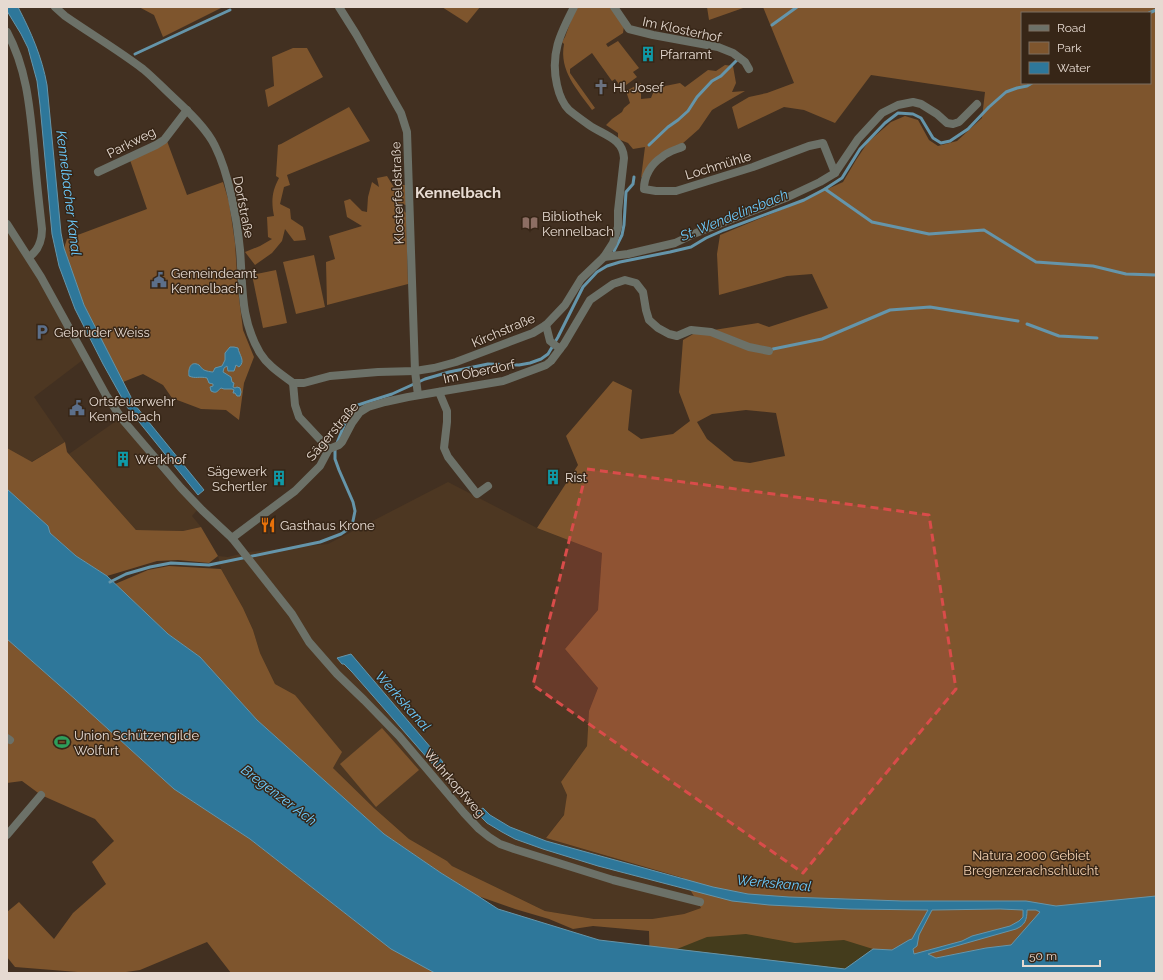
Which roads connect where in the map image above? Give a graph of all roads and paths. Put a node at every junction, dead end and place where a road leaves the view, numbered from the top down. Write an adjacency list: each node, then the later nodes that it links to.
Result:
1 (55, 7): 8 (street, Dorfstraße)
2 (339, 7): 18 (street, Klosterfeldstraße)
3 (574, 7): 14 (street, Kirchstraße)
4 (614, 7): 6 (street, Im Klosterhof)
5 (7, 32): 13 (street)
6 (749, 69)
7 (977, 104): 11 (street)
8 (187, 110): 10 (street, Parkweg); 19 (street, Dorfstraße)
9 (682, 147): 11 (street, Lochmühle)
10 (98, 172)
11 (835, 173): 14 (street)
12 (7, 224): 13 (street, Wuhrkopfweg)
13 (29, 257): 24 (street, Wuhrkopfweg)
14 (604, 257): 15 (street, Kirchstraße)
15 (546, 325): 16 (street); 18 (street, Kirchstraße)
16 (556, 345): 17 (street, Im Oberdorf); 20 (street, Im Oberdorf)
17 (769, 351)
18 (415, 373): 19 (street, Kirchstraße); 21 (street, Klosterfeldstraße)
19 (293, 384): 22 (street)
20 (439, 392): 21 (street, Im Oberdorf); 23 (street)
21 (418, 393): 22 (street, Sägerstraße)
22 (334, 447): 24 (street, Sägerstraße)
23 (488, 486)
24 (232, 538): 27 (street, Wuhrkopfweg)
25 (41, 795): 26 (street)
26 (7, 835)
27 (700, 902)

